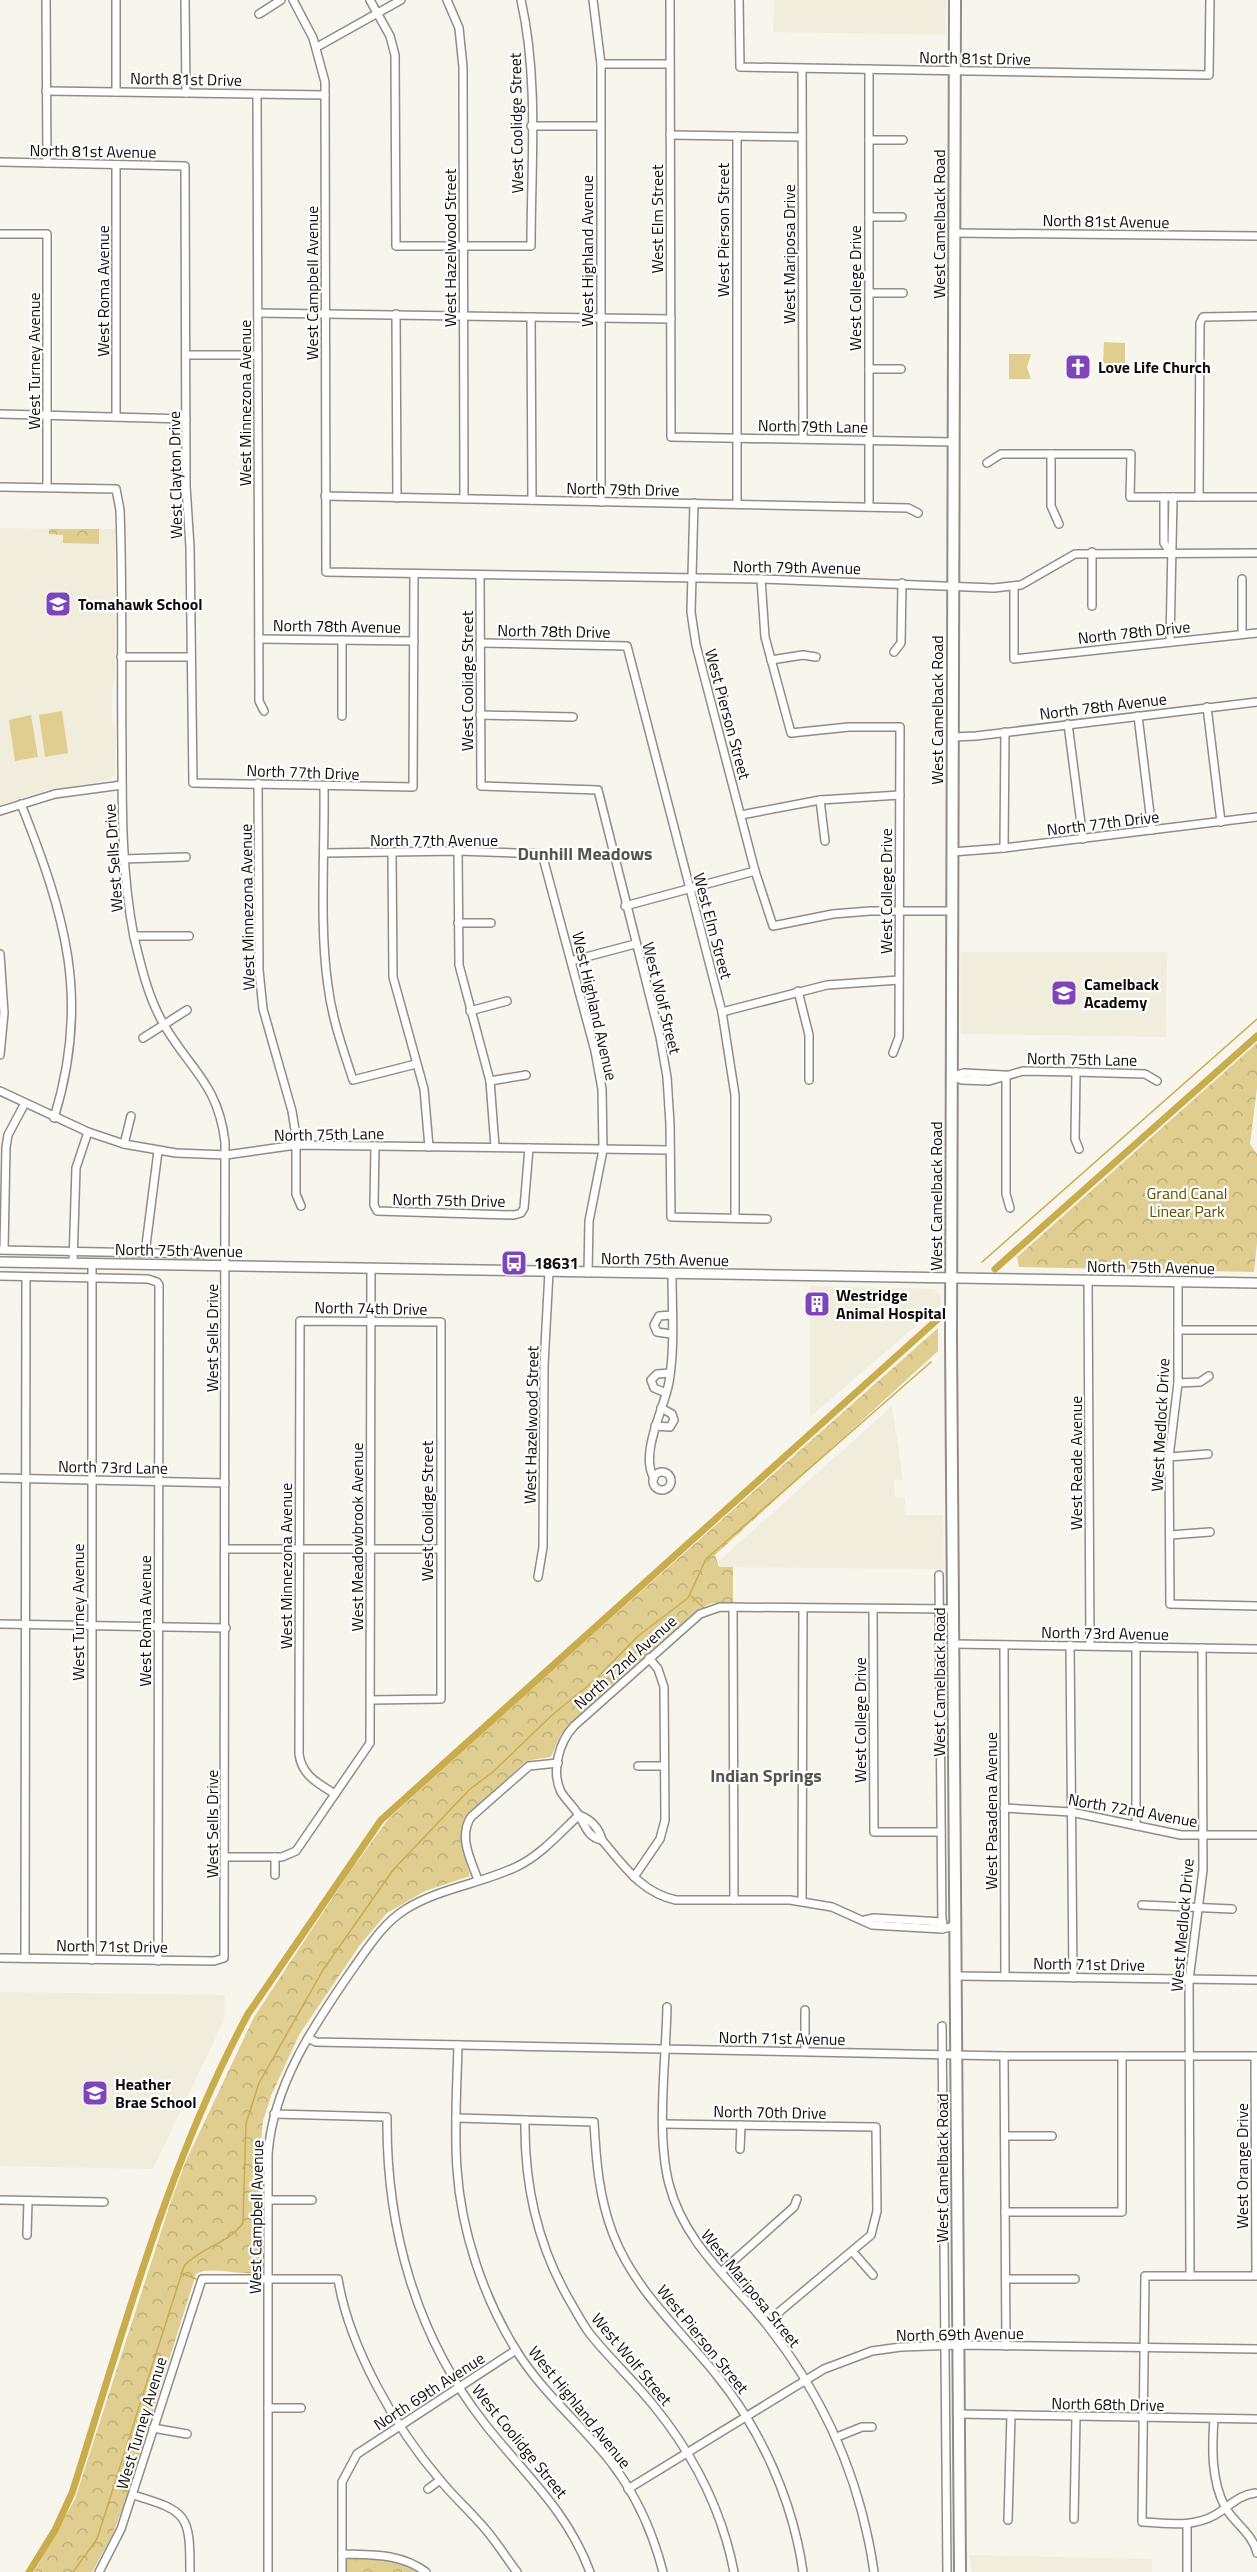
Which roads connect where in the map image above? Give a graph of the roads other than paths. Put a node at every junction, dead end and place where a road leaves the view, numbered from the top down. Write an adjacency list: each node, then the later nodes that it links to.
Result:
1 (46, 0): 23 (street)
2 (116, 0): 24 (street)
3 (185, 0): 25 (street)
4 (281, 0): 15 (street)
5 (293, 0): 17 (street, West Campbell Avenue)
6 (370, 0): 16 (street)
7 (401, 0): 16 (street)
8 (447, 0): 44 (street, West Hazelwood Street)
9 (521, 0): 28 (street, West Coolidge Street)
10 (593, 0): 18 (street, West Highland Avenue)
11 (670, 0): 19 (street, West Elm Street)
12 (739, 0): 20 (street, North 81st Drive)
13 (955, 0): 22 (main road, West Camelback Road)
14 (1210, 0): 22 (street, North 81st Drive)
15 (259, 14)
16 (378, 14): 17 (street); 44 (street)
17 (317, 47): 27 (street, West Campbell Avenue)
18 (601, 64): 19 (street); 29 (street, West Highland Avenue)
19 (670, 64): 30 (street, West Elm Street)
20 (802, 69): 21 (street, North 81st Drive); 32 (street, West Mariposa Drive)
21 (869, 69): 22 (street, North 81st Drive); 33 (street, West College Drive)
22 (955, 71): 41 (main road, West Camelback Road)
23 (46, 91): 24 (street, North 81st Drive); 36 (street)
24 (116, 92): 25 (street, North 81st Drive)
25 (186, 93): 26 (street, North 81st Drive)
26 (257, 94): 27 (street, North 81st Drive); 47 (street, West Minnezona Avenue)
27 (325, 95): 48 (street, West Campbell Avenue)
28 (531, 126): 29 (street); 44 (street, West Coolidge Street)
29 (600, 126): 53 (street, West Highland Avenue)
30 (670, 135): 31 (street); 54 (street, West Elm Street)
31 (737, 136): 32 (street); 64 (street, West Pierson Street)
32 (802, 137): 65 (street, West Mariposa Drive)
33 (869, 140): 34 (street); 39 (street, West College Drive)
34 (903, 140)
35 (0, 162): 36 (street, North 81st Avenue)
36 (47, 163): 37 (street, North 81st Avenue)
37 (116, 165): 38 (street, North 81st Avenue); 61 (street, West Roma Avenue)
38 (185, 166): 55 (street, West Clayton Drive)
39 (869, 217): 40 (street); 45 (street, West College Drive)
40 (902, 217)
41 (954, 233): 43 (street, North 81st Avenue); 67 (main road, West Camelback Road)
42 (0, 234): 60 (street, West Turney Avenue)
43 (1257, 236)
44 (464, 246): 50 (street, West Hazelwood Street)
45 (869, 293): 46 (street); 57 (street, West College Drive)
46 (903, 293)
47 (258, 313): 48 (street); 56 (street, West Minnezona Avenue)
48 (326, 313): 49 (street); 72 (street, West Campbell Avenue)
49 (396, 314): 50 (street); 77 (street)
50 (464, 315): 52 (street); 78 (street, West Hazelwood Street)
51 (1257, 316): 75 (street)
52 (531, 317): 53 (street); 79 (street)
53 (601, 318): 54 (street); 80 (street, West Highland Avenue)
54 (671, 319): 63 (street, West Elm Street)
55 (186, 355): 56 (street); 62 (street, West Clayton Drive)
56 (258, 355): 101 (street, West Minnezona Avenue)
57 (869, 369): 58 (street); 66 (street, West College Drive)
58 (901, 369)
59 (0, 414): 60 (street)
60 (48, 416): 61 (street); 71 (street, West Turney Avenue)
61 (116, 417): 62 (street)
62 (186, 419): 109 (street, West Clayton Drive)
63 (671, 437): 64 (street, North 79th Lane)
64 (737, 438): 65 (street, North 79th Lane); 82 (street, West Pierson Street)
65 (803, 439): 66 (street, North 79th Lane)
66 (869, 440): 67 (street, North 79th Lane); 83 (street, West College Drive)
67 (954, 442): 96 (main road, West Camelback Road)
68 (1051, 454): 69 (street); 73 (street); 85 (street)
69 (987, 462)
70 (0, 487): 71 (street)
71 (47, 487): 108 (street, West Sells Drive)
72 (326, 496): 77 (street, North 79th Drive); 89 (street, West Campbell Avenue)
73 (1164, 497): 74 (street); 87 (street)
74 (1173, 497): 75 (street); 87 (street)
75 (1199, 497): 76 (street)
76 (1257, 497)
77 (397, 498): 78 (street, North 79th Drive)
78 (464, 499): 79 (street, North 79th Drive)
79 (532, 500): 80 (street, North 79th Drive)
80 (601, 502): 81 (street, North 79th Drive)
81 (694, 503): 82 (street, North 79th Drive); 92 (street, West Pierson Street)
82 (737, 504): 83 (street, North 79th Drive)
83 (869, 507): 84 (street, North 79th Drive)
84 (918, 513)
85 (1059, 524)
86 (1092, 552): 87 (street, North 79th Avenue); 97 (street, North 79th Avenue); 98 (street)
87 (1170, 552): 88 (street, North 79th Avenue); 104 (street)
88 (1257, 553)
89 (327, 572): 90 (street, North 79th Avenue)
90 (414, 574): 91 (street, North 79th Avenue); 103 (street)
91 (480, 574): 92 (street, North 79th Avenue); 105 (street, West Coolidge Street)
92 (692, 578): 93 (street, North 79th Avenue); 131 (street, West Pierson Street)
93 (761, 579): 95 (street, North 79th Avenue); 111 (street)
94 (1242, 579): 100 (street)
95 (902, 583): 96 (street, North 79th Avenue); 107 (street)
96 (953, 586): 97 (street, North 79th Avenue); 121 (main road, West Camelback Road)
97 (1014, 586): 104 (street, North 78th Drive)
98 (1092, 606)
99 (1257, 633): 100 (street, North 78th Drive)
100 (1242, 634): 104 (street, North 78th Drive)
101 (259, 639): 102 (street, North 78th Avenue); 114 (street, West Minnezona Avenue)
102 (342, 640): 103 (street, North 78th Avenue); 116 (street)
103 (414, 641): 125 (street, North 77th Drive)
104 (1170, 642)
105 (480, 643): 106 (street, North 78th Drive); 115 (street, West Coolidge Street)
106 (627, 646): 146 (street, West Elm Street)
107 (894, 652)
108 (121, 657): 109 (street); 124 (street, West Sells Drive)
109 (190, 657): 122 (street, West Clayton Drive)
110 (816, 657): 111 (street)
111 (771, 660): 127 (street, West College Drive)
112 (1257, 702): 113 (street, North 78th Avenue)
113 (1206, 707): 117 (street, North 78th Avenue); 133 (street)
114 (264, 711)
115 (480, 715): 118 (street); 126 (street, West Coolidge Street)
116 (342, 716)
117 (1138, 716): 119 (street, North 78th Avenue); 134 (street)
118 (573, 717)
119 (1068, 724): 120 (street, North 78th Avenue); 135 (street)
120 (1005, 732): 121 (street, North 78th Avenue); 137 (street)
121 (952, 736): 139 (main road, West Camelback Road)
122 (193, 783): 123 (street, North 77th Drive)
123 (258, 783): 125 (street, North 77th Drive); 181 (street, West Minnezona Avenue)
124 (122, 785): 129 (street); 144 (street, West Sells Drive)
125 (324, 787): 140 (street)
126 (598, 790): 147 (street, West Wolf Street)
127 (900, 795): 128 (street); 148 (street, West College Drive)
128 (820, 800): 131 (street); 136 (street)
129 (21, 804): 130 (street); 178 (street)
130 (0, 811)
131 (741, 815): 145 (street, West Pierson Street)
132 (1257, 817): 133 (street, North 77th Drive)
133 (1221, 822): 134 (street, North 77th Drive)
134 (1152, 830): 135 (street, North 77th Drive)
135 (1083, 839): 137 (street, North 77th Drive)
136 (825, 841)
137 (1004, 848): 139 (street, North 77th Drive)
138 (458, 851): 141 (street, North 77th Avenue); 142 (street, North 77th Avenue); 150 (street)
139 (952, 852): 149 (main road, West Camelback Road)
140 (326, 853): 141 (street, North 77th Avenue); 167 (street)
141 (392, 854): 167 (street)
142 (542, 854): 156 (street, West Highland Avenue)
143 (186, 857): 144 (street)
144 (123, 859): 152 (street, West Sells Drive)
145 (756, 871): 146 (street); 148 (street, West Pierson Street)
146 (688, 888): 147 (street); 162 (street, West Elm Street)
147 (625, 906): 154 (street, West Wolf Street)
148 (899, 911): 149 (street); 157 (street, West College Drive)
149 (952, 912): 171 (main road, West Camelback Road)
150 (458, 922): 151 (street); 161 (street)
151 (491, 923)
152 (134, 936): 153 (street); 163 (street, West Sells Drive)
153 (189, 936)
154 (635, 944): 156 (street); 188 (street, West Wolf Street)
155 (0, 954): 166 (street)
156 (571, 961): 187 (street, West Highland Avenue)
157 (899, 980): 158 (street); 165 (street, West College Drive)
158 (798, 992): 162 (street); 172 (street)
159 (507, 1001): 161 (street)
160 (187, 1010): 163 (street)
161 (470, 1011): 174 (street)
162 (722, 1012): 193 (street, West Elm Street)
163 (164, 1025): 164 (street); 190 (street, West Sells Drive)
164 (143, 1038)
165 (893, 1053)
166 (0, 1055)
167 (416, 1064): 183 (street)
168 (1076, 1072): 170 (street, North 75th Lane); 173 (street, North 75th Lane); 186 (street)
169 (526, 1075): 174 (street)
170 (1006, 1075): 171 (street, North 75th Lane); 192 (street)
171 (951, 1076): 210 (main road, West Camelback Road)
172 (809, 1080)
173 (1157, 1081)
174 (490, 1082): 184 (street)
175 (0, 1091): 176 (street, North 75th Lane)
176 (25, 1103): 178 (street, North 75th Lane); 195 (street)
177 (131, 1116): 180 (street)
178 (54, 1118): 179 (street, North 75th Lane)
179 (88, 1132): 180 (street, North 75th Lane); 196 (street)
180 (124, 1144): 189 (street, North 75th Lane)
181 (296, 1145): 182 (street, North 75th Lane); 190 (street, North 75th Lane); 191 (street, West Minnezona Avenue)
182 (375, 1146): 183 (street, North 75th Lane); 185 (street, North 75th Drive)
183 (429, 1147): 184 (street, North 75th Lane)
184 (495, 1147): 185 (street, North 75th Lane)
185 (529, 1148): 187 (street, North 75th Lane)
186 (1079, 1149)
187 (603, 1150): 188 (street, North 75th Lane); 205 (street, West Highland Avenue)
188 (670, 1150): 193 (street, West Wolf Street)
189 (158, 1151): 190 (street, North 75th Lane); 197 (street)
190 (226, 1155): 202 (street, West Sells Drive)
191 (301, 1206)
192 (1011, 1208)
193 (735, 1218): 194 (street)
194 (766, 1219)
195 (2, 1250): 196 (street, North 75th Avenue)
196 (74, 1251): 197 (street, North 75th Avenue); 200 (street)
197 (145, 1253): 198 (street, North 75th Avenue)
198 (204, 1254)
199 (0, 1262): 200 (main road, North 75th Avenue)
200 (74, 1263): 201 (main road, North 75th Avenue)
201 (92, 1263): 202 (main road, North 75th Avenue); 209 (street, West Turney Avenue)
202 (226, 1266): 203 (main road, North 75th Avenue); 235 (street, West Sells Drive)
203 (371, 1269): 204 (main road, North 75th Avenue); 217 (street, West Meadowbrook Avenue)
204 (549, 1272): 205 (main road, North 75th Avenue); 243 (street, West Hazelwood Street)
205 (588, 1273): 206 (main road, North 75th Avenue)
206 (672, 1274): 210 (main road, North 75th Avenue); 215 (street)
207 (0, 1276): 208 (street, North 75th Avenue)
208 (26, 1277): 209 (street, North 75th Avenue); 232 (street)
209 (92, 1278): 212 (street, North 75th Avenue); 233 (street, West Turney Avenue)
210 (951, 1278): 211 (main road, North 75th Avenue); 249 (main road, West Camelback Road)
211 (1088, 1281): 213 (main road, North 75th Avenue); 258 (street, West Reade Avenue)
212 (157, 1282): 234 (street, West Roma Avenue)
213 (1178, 1283): 214 (main road, North 75th Avenue); 219 (street, West Medlock Drive)
214 (1257, 1283)
215 (672, 1315): 221 (street); 221 (street)
216 (300, 1321): 217 (street, North 74th Drive); 239 (street, West Minnezona Avenue)
217 (370, 1322): 218 (street, North 74th Drive); 240 (street, West Meadowbrook Avenue)
218 (441, 1322): 241 (street, West Coolidge Street)
219 (1178, 1330): 220 (street); 224 (street, West Medlock Drive)
220 (1257, 1330)
221 (671, 1334): 222 (street)
222 (670, 1373): 225 (street); 225 (street)
223 (1209, 1376): 224 (street)
224 (1178, 1383): 229 (street, West Medlock Drive)
225 (666, 1393): 226 (street)
226 (661, 1408): 227 (street); 227 (street)
227 (655, 1426): 231 (street)
228 (1208, 1454): 229 (street)
229 (1169, 1457): 237 (street, West Medlock Drive)
230 (0, 1478): 232 (street, North 73rd Lane)
231 (654, 1478)
232 (26, 1479): 233 (street, North 73rd Lane); 251 (street)
233 (92, 1480): 234 (street, North 73rd Lane); 252 (street, West Turney Avenue)
234 (158, 1482): 235 (street, North 73rd Lane); 253 (street, West Roma Avenue)
235 (225, 1483): 238 (street, West Sells Drive)
236 (1210, 1532): 237 (street)
237 (1170, 1534): 244 (street, West Medlock Drive)
238 (225, 1549): 239 (street); 254 (street, West Sells Drive)
239 (299, 1549): 240 (street); 267 (street, West Minnezona Avenue)
240 (370, 1549): 241 (street); 263 (street, West Meadowbrook Avenue)
241 (440, 1549): 263 (street, West Coolidge Street)
242 (939, 1575): 248 (street, West Camelback Road)
243 (538, 1577)
244 (1257, 1606)
245 (733, 1607): 246 (street); 262 (street, North 72nd Avenue); 280 (street)
246 (803, 1608): 247 (street); 281 (street)
247 (873, 1609): 248 (street); 272 (street, West College Drive)
248 (939, 1609): 249 (street); 272 (street, West Camelback Road)
249 (953, 1609): 255 (main road, West Camelback Road)
250 (0, 1624): 251 (street)
251 (26, 1625): 252 (street); 288 (street)
252 (92, 1627): 253 (street); 290 (street, West Turney Avenue)
253 (158, 1627): 254 (street); 291 (street, West Roma Avenue)
254 (226, 1628): 275 (street, West Sells Drive)
255 (953, 1644): 256 (street, North 73rd Avenue); 286 (main road, West Camelback Road)
256 (1004, 1645): 257 (street, North 73rd Avenue); 268 (street, West Pasadena Avenue)
257 (1070, 1645): 258 (street, North 73rd Avenue); 269 (street)
258 (1090, 1646): 259 (street, North 73rd Avenue)
259 (1136, 1646): 260 (street, North 73rd Avenue); 271 (street)
260 (1202, 1648): 261 (street, North 73rd Avenue); 274 (street, West Medlock Drive)
261 (1257, 1649)
262 (649, 1658): 264 (street, North 72nd Avenue); 266 (street)
263 (371, 1700): 267 (street, West Meadowbrook Avenue)
264 (558, 1763): 270 (street); 279 (street)
265 (638, 1766): 266 (street)
266 (664, 1766): 278 (street)
267 (335, 1794): 276 (street, West Meadowbrook Avenue)
268 (1004, 1808): 269 (street, North 72nd Avenue); 293 (street, West Pasadena Avenue)
269 (1071, 1812): 271 (street, North 72nd Avenue); 294 (street)
270 (579, 1815): 278 (street); 279 (street, West Campbell Avenue)
271 (1136, 1827): 274 (street, North 72nd Avenue)
272 (941, 1832): 285 (street, West Camelback Road)
273 (1257, 1835): 274 (street, North 72nd Avenue)
274 (1203, 1837): 283 (street, West Medlock Drive)
275 (225, 1857): 276 (street); 289 (street, West Sells Drive)
276 (275, 1857): 277 (street)
277 (275, 1875)
278 (634, 1877): 280 (street)
279 (478, 1880): 300 (street, West Campbell Avenue)
280 (735, 1900): 281 (street)
281 (802, 1901): 285 (street)
282 (1142, 1905): 283 (street)
283 (1198, 1907): 284 (street); 295 (street, West Medlock Drive)
284 (1232, 1909)
285 (942, 1925): 286 (street)
286 (956, 1926): 292 (main road, West Camelback Road)
287 (0, 1958): 288 (street, North 71st Drive)
288 (25, 1958): 290 (street, North 71st Drive)
289 (224, 1958): 291 (street, North 71st Drive)
290 (92, 1960): 291 (street, North 71st Drive)
291 (158, 1961)
292 (956, 1976): 293 (street, North 71st Drive); 305 (main road, West Camelback Road)
293 (1005, 1976): 294 (street, North 71st Drive)
294 (1073, 1978): 295 (street, North 71st Drive)
295 (1189, 1980): 296 (street, North 71st Drive); 308 (street, West Medlock Drive)
296 (1257, 1980)
297 (667, 2007): 302 (street, West Mariposa Street)
298 (805, 2010): 303 (street)
299 (942, 2026): 304 (street, West Camelback Road)
300 (308, 2038): 301 (street, North 71st Avenue); 310 (street, West Campbell Avenue)
301 (458, 2045): 302 (street, North 71st Avenue); 311 (street, West Highland Avenue)
302 (666, 2049): 303 (street, North 71st Avenue); 313 (street, West Mariposa Street)
303 (805, 2052): 304 (street, North 71st Avenue)
304 (942, 2055): 305 (street, North 71st Avenue); 335 (street, West Camelback Road)
305 (956, 2055): 306 (street, North 71st Avenue); 336 (main road, West Camelback Road)
306 (1004, 2056): 307 (street, North 71st Avenue); 315 (street)
307 (1122, 2056): 308 (street, North 71st Avenue); 324 (street)
308 (1189, 2056): 309 (street, North 71st Avenue); 329 (street, West Medlock Drive)
309 (1256, 2056): 330 (street, West Orange Drive)
310 (274, 2114): 320 (street, West Campbell Avenue); 342 (street, West Coolidge Street)
311 (456, 2118): 312 (street); 340 (street, West Highland Avenue)
312 (525, 2120): 347 (street, West Pierson Street); 357 (street, West Wolf Street)
313 (664, 2124): 314 (street, North 70th Drive); 327 (street, West Mariposa Street)
314 (741, 2125): 317 (street); 326 (street, North 70th Drive)
315 (1005, 2136): 316 (street); 324 (street)
316 (1052, 2136)
317 (740, 2149)
318 (798, 2199): 327 (street)
319 (0, 2200): 322 (street)
320 (268, 2200): 321 (street); 331 (street, West Campbell Avenue)
321 (312, 2200)
322 (28, 2201): 323 (street); 325 (street)
323 (104, 2202)
324 (1005, 2212): 332 (street)
325 (27, 2235)
326 (854, 2252): 328 (street); 334 (street)
327 (721, 2272): 334 (street, West Mariposa Street)
328 (873, 2275)
329 (1190, 2276): 330 (street); 338 (street)
330 (1256, 2276)
331 (268, 2279): 343 (street, West Campbell Avenue); 352 (street); 353 (street, West Turney Avenue)
332 (1006, 2279): 333 (street); 337 (street)
333 (1075, 2279)
334 (766, 2323): 341 (street, West Mariposa Street)
335 (945, 2346): 336 (street, North 69th Avenue); 341 (street, North 69th Avenue); 380 (street, West Camelback Road)
336 (958, 2346): 337 (street, North 69th Avenue); 345 (main road, West Camelback Road)
337 (1006, 2346): 338 (street, North 69th Avenue)
338 (1143, 2348): 339 (street, North 69th Avenue); 349 (street)
339 (1257, 2349)
340 (516, 2350): 342 (street, North 69th Avenue); 360 (street, West Highland Avenue)
341 (806, 2380): 347 (street, North 69th Avenue); 356 (street, West Mariposa Street)
342 (459, 2387): 352 (street, North 69th Avenue); 375 (street, West Coolidge Street)
343 (268, 2408): 344 (street); 371 (street, West Campbell Avenue)
344 (301, 2408)
345 (959, 2414): 346 (street, North 68th Drive); 381 (main road, West Camelback Road)
346 (1011, 2415): 348 (street, North 68th Drive); 365 (street)
347 (746, 2416): 357 (street, North 69th Avenue); 378 (street, West Pierson Street)
348 (1076, 2417): 349 (street, North 68th Drive); 364 (street)
349 (1143, 2418): 350 (street, North 68th Drive); 366 (street)
350 (1214, 2419): 351 (street, North 68th Drive); 363 (street)
351 (1257, 2419)
352 (400, 2425): 358 (street); 368 (street, North 69th Avenue)
353 (153, 2427): 355 (street); 362 (street, West Turney Avenue)
354 (873, 2427): 356 (street)
355 (187, 2434)
356 (837, 2437): 379 (street, West Mariposa Street)
357 (688, 2452): 360 (street, North 69th Avenue); 377 (street, West Wolf Street)
358 (440, 2480): 359 (street); 374 (street)
359 (428, 2489)
360 (628, 2489): 376 (street, West Highland Avenue)
361 (1255, 2493): 363 (street)
362 (133, 2494): 369 (street, West Turney Avenue); 370 (street)
363 (1225, 2508): 366 (street); 367 (street)
364 (1074, 2519)
365 (1008, 2520)
366 (1187, 2524): 382 (street)
367 (1257, 2553)
368 (342, 2554): 372 (street); 373 (street)
369 (99, 2572)
370 (190, 2572)
371 (268, 2572)
372 (342, 2572)
373 (426, 2572)
374 (517, 2572)
375 (590, 2572)
376 (663, 2572)
377 (734, 2572)
378 (803, 2572)
379 (874, 2572)
380 (947, 2572)
381 (960, 2572)
382 (1187, 2572)

